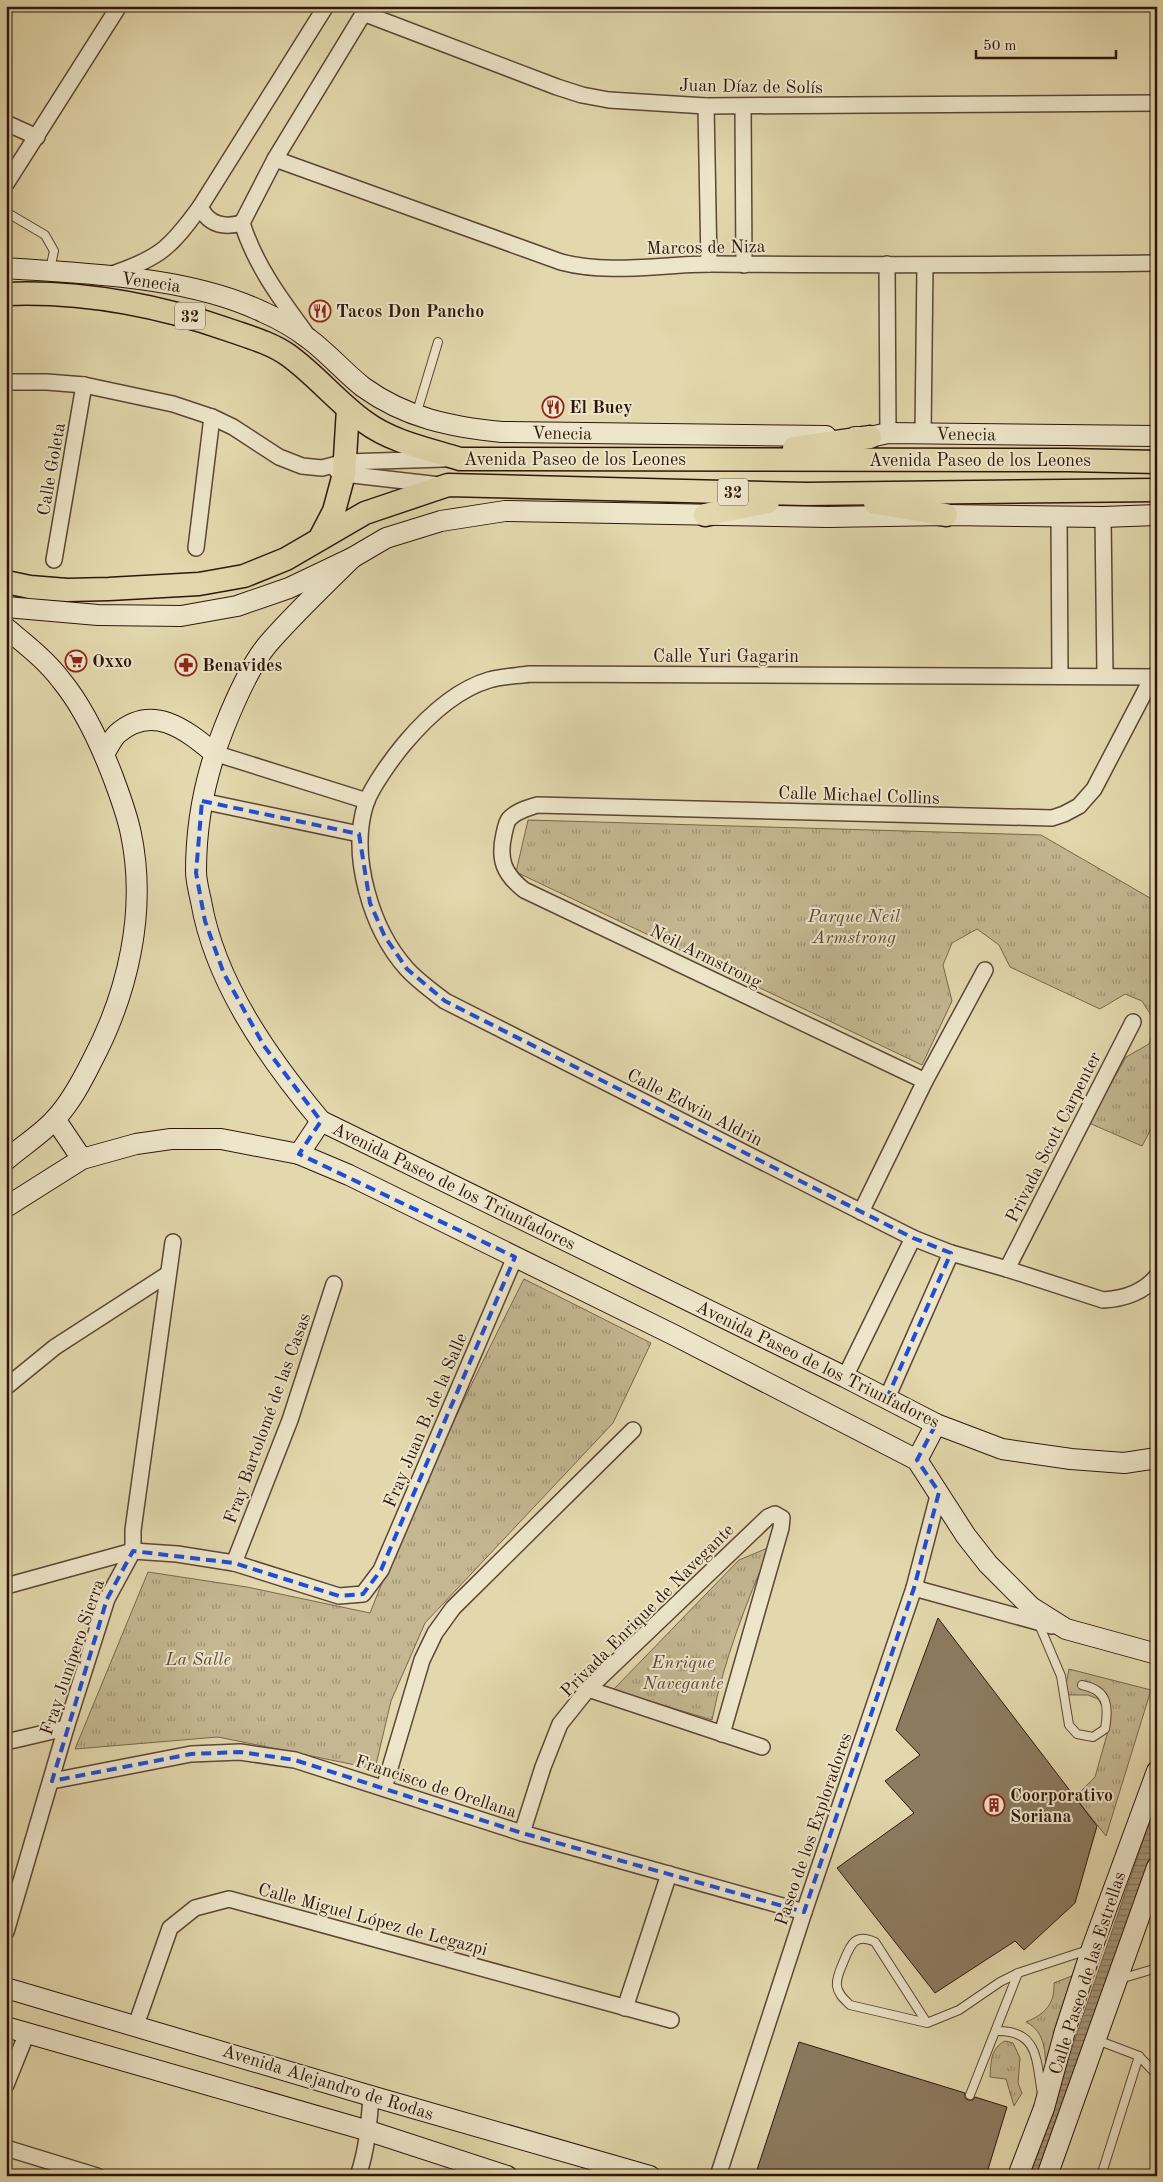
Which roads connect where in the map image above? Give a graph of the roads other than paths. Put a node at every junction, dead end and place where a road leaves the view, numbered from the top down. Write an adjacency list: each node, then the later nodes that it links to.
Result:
1 (119, 6): 8 (street)
2 (326, 6): 11 (street)
3 (366, 10): 5 (street, Juan Díaz de Solís); 9 (street)
4 (1154, 103): 6 (street, Juan Díaz de Solís)
5 (706, 106): 6 (street, Juan Díaz de Solís); 15 (street)
6 (743, 107): 17 (street)
7 (6, 123): 8 (street)
8 (37, 137): 10 (street)
9 (275, 159): 13 (street); 15 (street, Marcos de Niza)
10 (6, 184)
11 (200, 207): 13 (street); 21 (street)
12 (6, 212): 20 (lane)
13 (242, 223): 23 (street)
14 (1157, 263): 18 (street, Marcos de Niza)
15 (709, 264): 17 (street, Marcos de Niza)
16 (888, 264): 17 (street, Marcos de Niza); 18 (street, Marcos de Niza); 31 (street)
17 (744, 265)
18 (925, 266): 30 (street)
19 (6, 267): 20 (street, Venecia)
20 (49, 271): 21 (street, Venecia)
21 (106, 276): 23 (street, Venecia)
22 (6, 294): 27 (main road, Avenida Paseo de los Leones / 32)
23 (310, 339): 28 (street, Venecia)
24 (438, 342): 28 (lane)
25 (6, 382): 26 (street)
26 (84, 385): 29 (street); 48 (street, Calle Goleta)
27 (348, 409): 33 (main road, Avenida Paseo de los Leones / 32); 36 (main road)
28 (416, 415): 31 (street, Venecia)
29 (212, 417): 36 (street); 46 (street)
30 (923, 433): 31 (street, Venecia); 32 (street, Venecia)
31 (879, 435): 34 (main road)
32 (1157, 436)
33 (460, 459): 34 (main road, Avenida Paseo de los Leones / 32); 36 (street)
34 (718, 460): 35 (main road, Avenida Paseo de los Leones / 32)
35 (1157, 462)
36 (339, 468): 37 (street); 45 (main road)
37 (448, 485): 39 (main road, Avenida Paseo de los Leones / 32); 45 (main road, Avenida Paseo de los Leones / 32)
38 (1157, 490): 39 (main road, Avenida Paseo de los Leones / 32)
39 (813, 494): 40 (main road); 41 (main road)
40 (706, 515): 41 (street); 47 (street)
41 (946, 515): 43 (street)
42 (1157, 515): 44 (street)
43 (1059, 516): 44 (street); 52 (street)
44 (1102, 517): 53 (street)
45 (320, 538): 49 (main road, Avenida Paseo de los Leones / 32)
46 (196, 548)
47 (352, 558): 50 (street); 55 (street, Avenida Paseo de los Triunfadores)
48 (54, 560)
49 (6, 582)
50 (6, 607)
51 (6, 628): 56 (street)
52 (1060, 675): 53 (street, Calle Yuri Gagarin); 58 (street, Calle Yuri Gagarin)
53 (1105, 675): 54 (street, Calle Yuri Gagarin)
54 (1155, 676): 61 (street, Calle Michael Collins)
55 (214, 752): 56 (street); 57 (street, Avenida Paseo de los Triunfadores); 58 (street)
56 (104, 754): 65 (street)
57 (202, 801): 60 (street); 66 (street, Avenida Paseo de los Triunfadores)
58 (367, 801): 59 (street, Calle Yuri Gagarin)
59 (363, 817): 60 (street, Calle Edwin Aldrin)
60 (359, 834): 71 (street, Calle Edwin Aldrin)
61 (503, 839): 64 (street, Neil Armstrong)
62 (985, 970): 64 (street)
63 (1133, 1022): 76 (street, Privada Scott Carpenter)
64 (925, 1082): 71 (street)
65 (55, 1119): 68 (street); 69 (street)
66 (321, 1121): 67 (street); 80 (street, Avenida Paseo de los Triunfadores)
67 (299, 1154): 68 (street, Avenida Paseo de los Triunfadores); 75 (street, Avenida Paseo de los Triunfadores)
68 (82, 1159): 70 (street, Avenida Paseo de los Triunfadores)
69 (6, 1160)
70 (6, 1207)
71 (861, 1212): 72 (street, Calle Edwin Aldrin)
72 (913, 1238): 74 (street, Calle Edwin Aldrin); 80 (street)
73 (173, 1242): 77 (street, Fray Junípero Sierra)
74 (951, 1253): 76 (street, Calle Edwin Aldrin); 82 (street)
75 (515, 1257): 86 (street, Avenida Paseo de los Triunfadores); 89 (street, Fray Juan B. de la Salle)
76 (1008, 1269): 78 (street, Calle Edwin Aldrin)
77 (168, 1274): 81 (street); 88 (street, Fray Junípero Sierra)
78 (1157, 1276)
79 (334, 1284): 89 (street, Fray Bartolomé de las Casas)
80 (845, 1377): 82 (street, Avenida Paseo de los Triunfadores)
81 (6, 1387)
82 (886, 1398): 83 (street, Avenida Paseo de los Triunfadores)
83 (936, 1424): 85 (street, Avenida Paseo de los Triunfadores); 86 (street)
84 (633, 1430): 103 (street)
85 (1157, 1458)
86 (917, 1460): 87 (street, Avenida Paseo de los Triunfadores)
87 (939, 1492): 91 (street, Paseo de los Exploradores); 93 (street, Avenida Paseo de los Triunfadores)
88 (133, 1551): 89 (street); 90 (street); 97 (street, Fray Junípero Sierra)
89 (234, 1563)
90 (6, 1586)
91 (914, 1588): 92 (street); 107 (street, Paseo de los Exploradores)
92 (1038, 1622): 93 (street); 95 (lane)
93 (1066, 1629): 94 (street, Avenida Paseo de los Triunfadores)
94 (1157, 1654)
95 (1082, 1685)
96 (588, 1689): 98 (street); 98 (street, Privada Enrique de Navegante); 104 (street, Privada Enrique de Navegante)
97 (66, 1728): 99 (street); 102 (street, Fray Junípero Sierra)
98 (722, 1734): 100 (street)
99 (6, 1742)
100 (762, 1747)
101 (1157, 1772): 109 (street, Calle Paseo de las Estrellas)
102 (52, 1781): 103 (street, Francisco de Orellana); 108 (street, Fray Junípero Sierra)
103 (384, 1788): 104 (street, Francisco de Orellana)
104 (522, 1833): 106 (street, Francisco de Orellana)
105 (1157, 1867): 112 (street, Calle Paseo de las Estrellas)
106 (669, 1874): 107 (street, Francisco de Orellana); 114 (street)
107 (804, 1912): 134 (street, Paseo de los Exploradores)
108 (6, 1932)
109 (1092, 1948): 111 (lane); 127 (street, Calle Paseo de las Estrellas)
110 (1157, 1968): 112 (lane)
111 (1018, 1972): 116 (lane); 119 (lane)
112 (1116, 1980): 121 (street, Calle Paseo de las Estrellas)
113 (6, 1988): 117 (street, Avenida Alejandro de Rodas)
114 (625, 2008): 115 (street, Calle Miguel López de Legazpi); 117 (street, Calle Miguel López de Legazpi)
115 (671, 2020)
116 (927, 2023): 116 (lane)
117 (136, 2025): 126 (street, Avenida Alejandro de Rodas)
118 (6, 2027): 120 (street, Avenida Alejandro de Rodas)
119 (996, 2031): 125 (lane); 127 (lane)
120 (27, 2033): 124 (street); 128 (street, Avenida Alejandro de Rodas)
121 (1095, 2040): 122 (lane); 136 (street, Calle Paseo de las Estrellas)
122 (1139, 2056): 123 (lane); 137 (lane)
123 (1157, 2075)
124 (6, 2085)
125 (970, 2095)
126 (371, 2096): 128 (street); 133 (street, Avenida Alejandro de Rodas)
127 (1044, 2108): 135 (street, Calle Paseo de las Estrellas)
128 (369, 2131): 130 (street, Avenida Alejandro de Rodas); 132 (street)
129 (6, 2148): 131 (street)
130 (496, 2174)
131 (97, 2176)
132 (358, 2176)
133 (650, 2176)
134 (718, 2176)
135 (1018, 2176)
136 (1047, 2176)
137 (1101, 2176)

